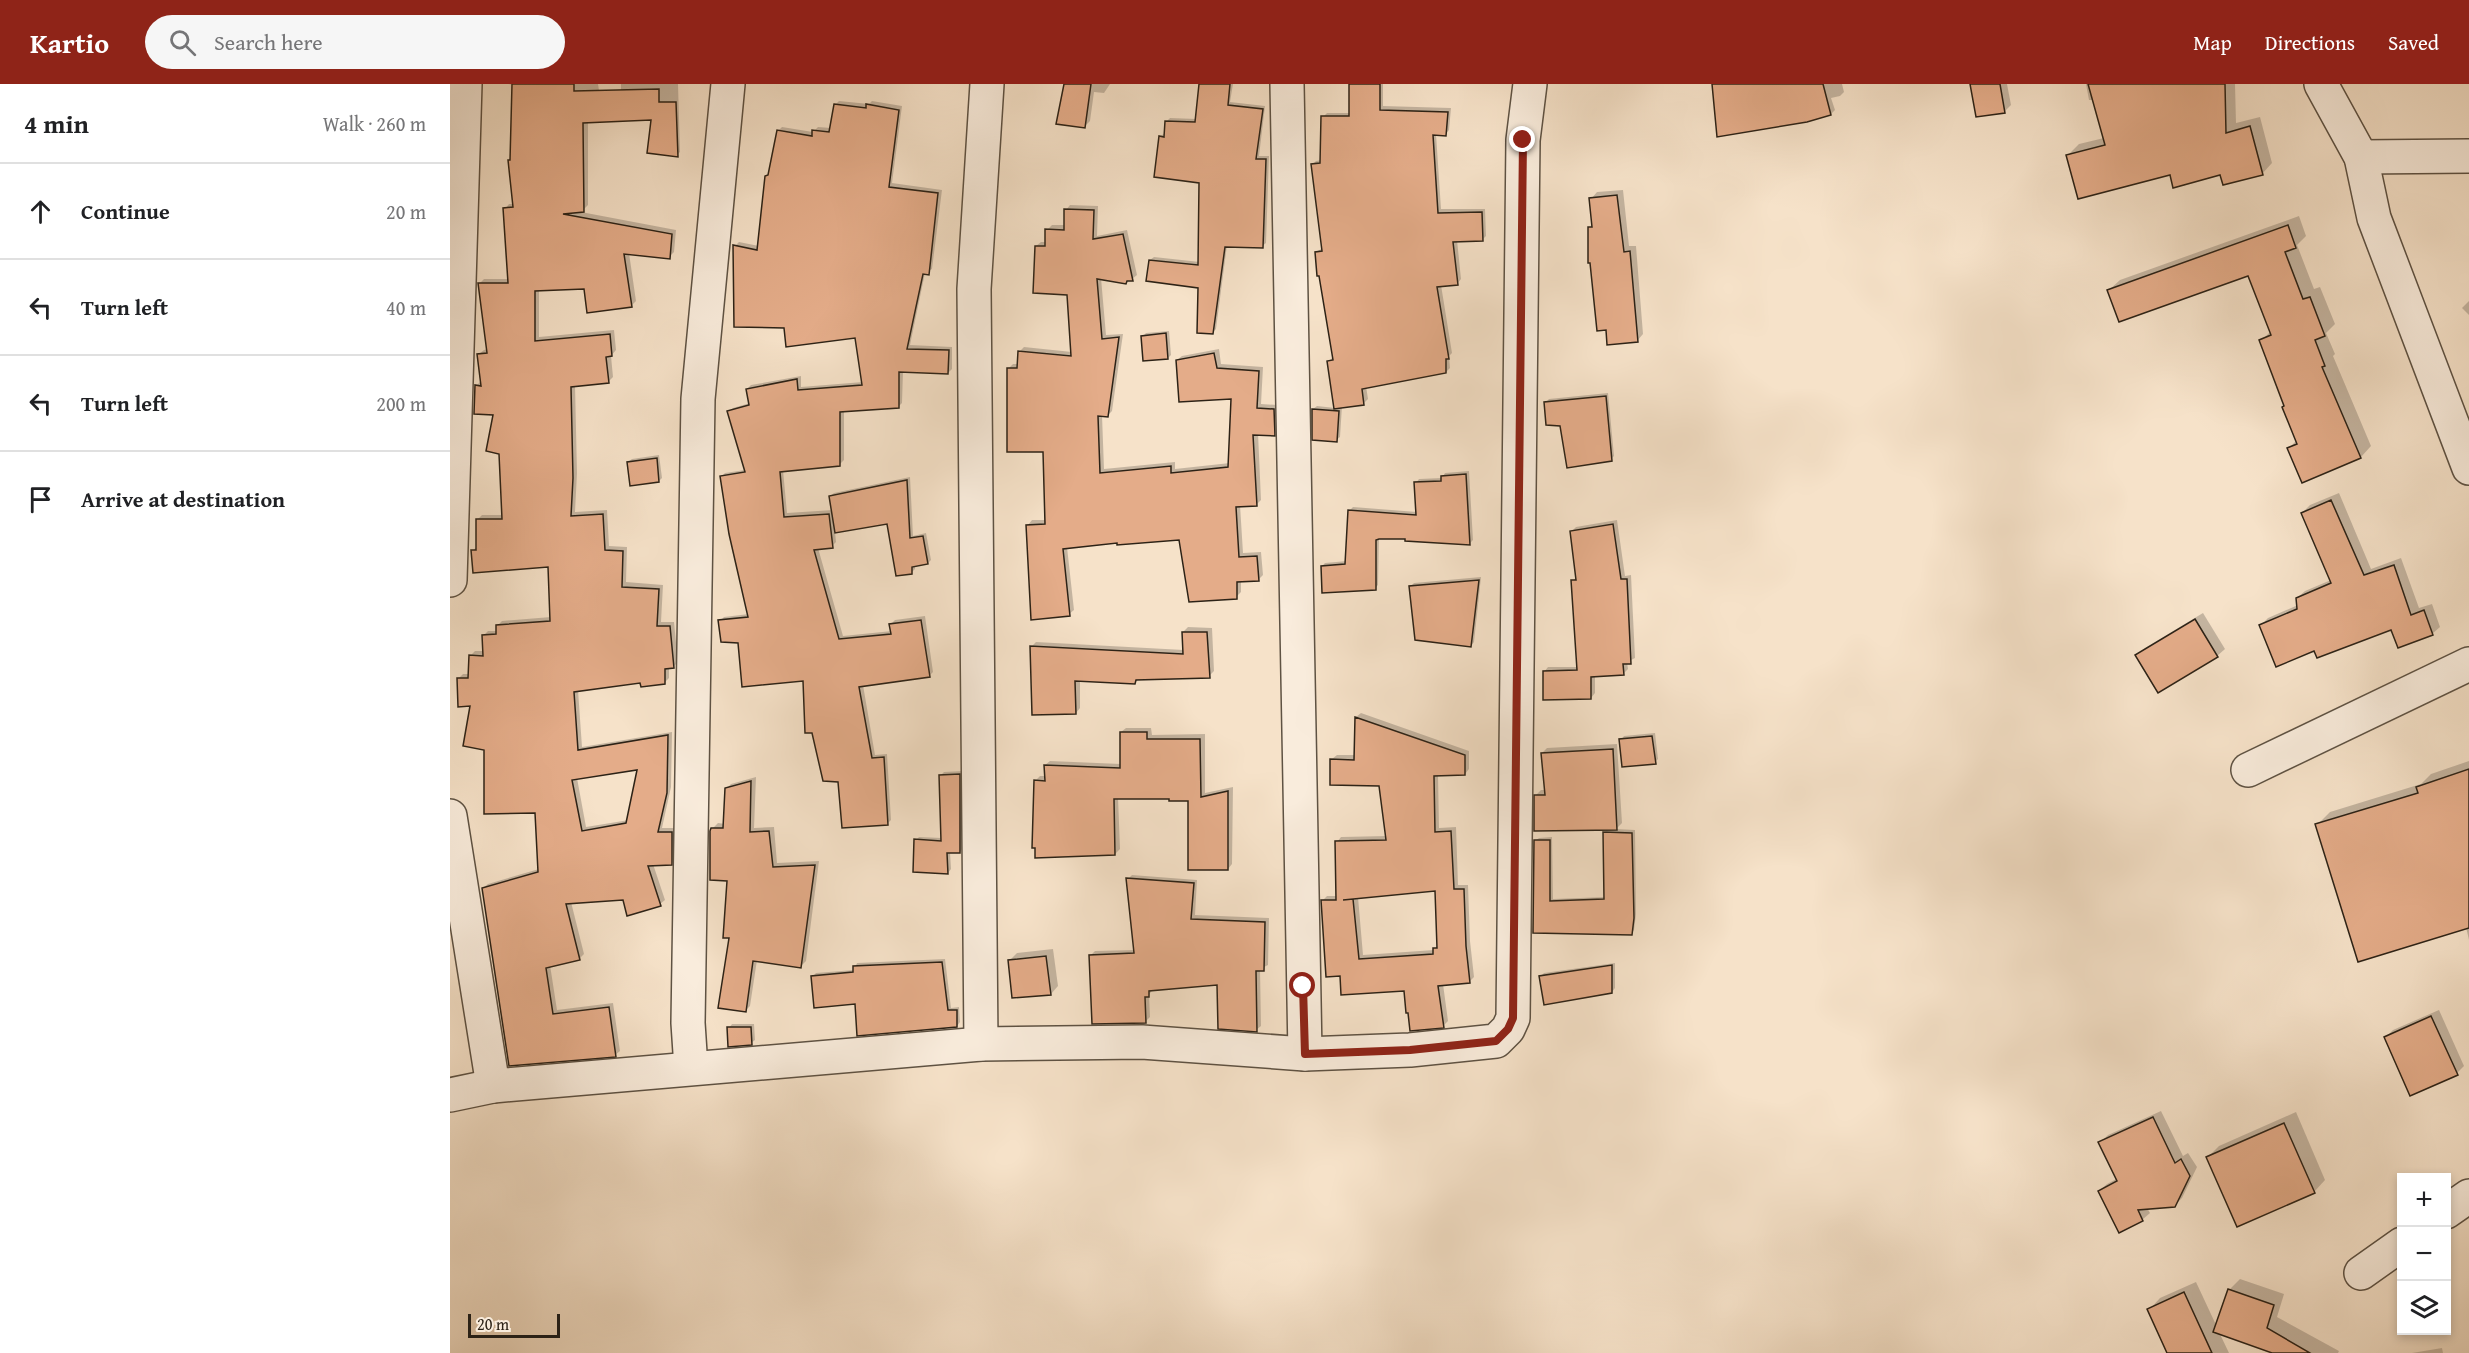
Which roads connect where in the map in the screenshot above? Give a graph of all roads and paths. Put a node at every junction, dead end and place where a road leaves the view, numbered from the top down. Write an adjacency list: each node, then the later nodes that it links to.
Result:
1 (465, 84): 10 (street)
2 (728, 84): 16 (street)
3 (987, 84): 14 (street)
4 (1287, 84): 15 (street)
5 (1530, 84): 15 (street)
6 (2321, 84): 8 (street)
7 (2469, 156): 8 (street)
8 (2361, 157): 9 (street)
9 (2469, 468)
10 (450, 580)
11 (2469, 664): 12 (street)
12 (2248, 770)
13 (450, 816): 17 (street)
14 (981, 1044): 15 (street); 16 (street)
15 (1305, 1054)
16 (690, 1068): 17 (street)
17 (493, 1086): 18 (street)
18 (450, 1095)
19 (2469, 1196): 20 (street)
20 (2451, 1209)
21 (2397, 1248): 22 (street)
22 (2361, 1273)

